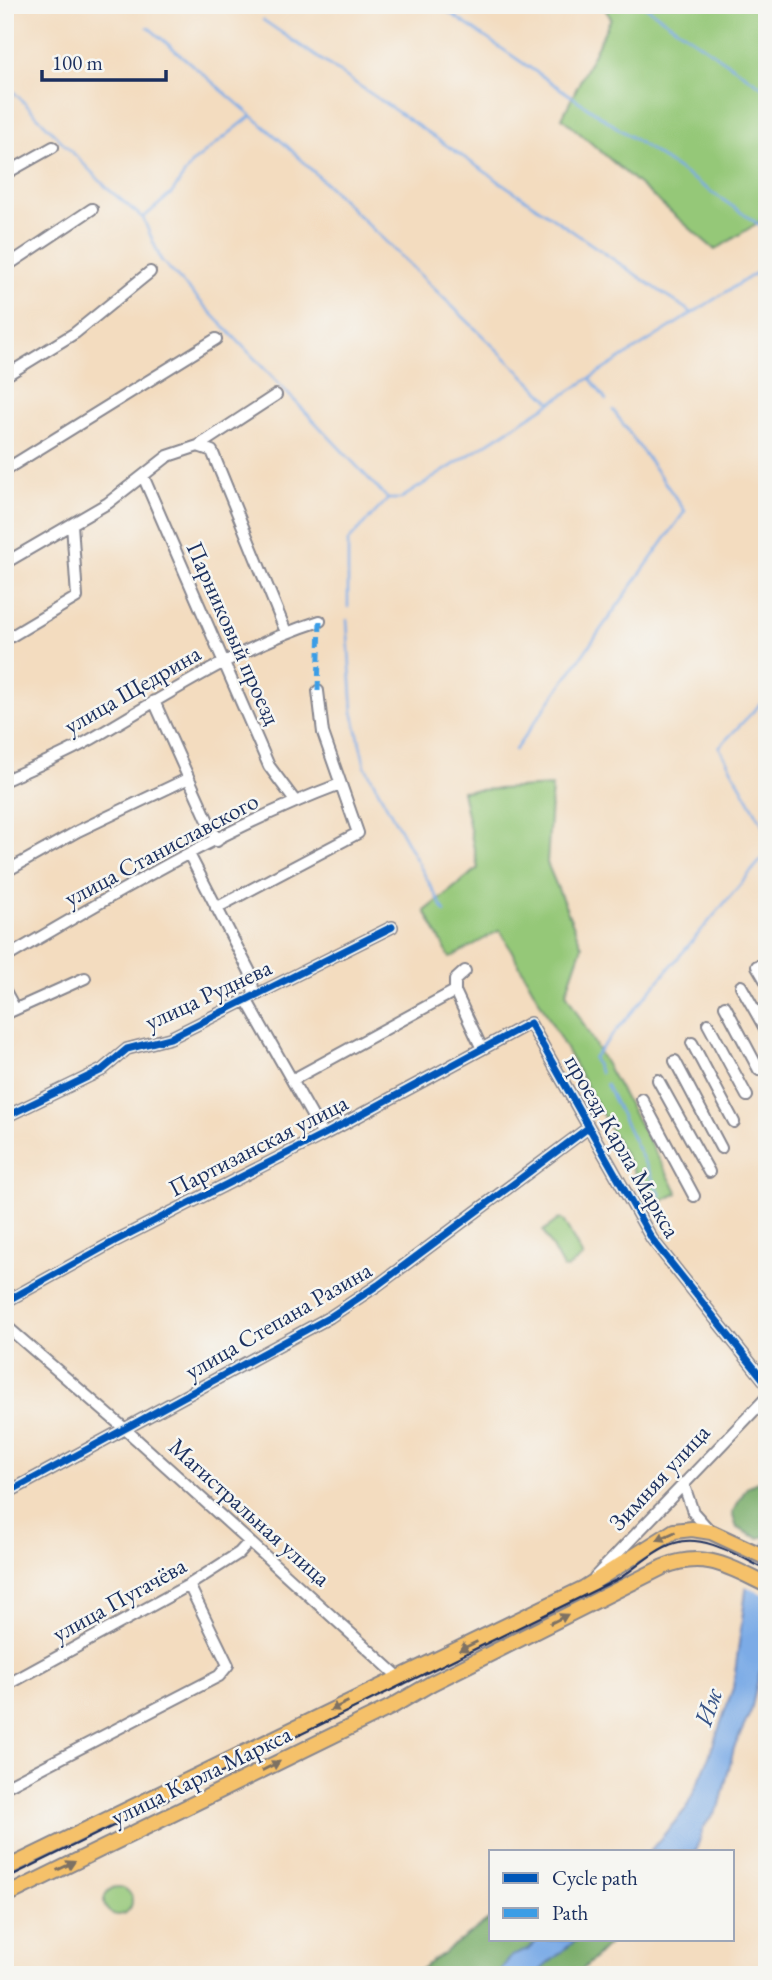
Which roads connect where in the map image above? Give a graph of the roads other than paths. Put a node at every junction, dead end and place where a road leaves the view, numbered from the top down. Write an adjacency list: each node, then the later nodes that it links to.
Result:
1 (54, 147): 2 (street)
2 (5, 174)
3 (92, 209): 4 (street)
4 (5, 267)
5 (150, 272): 7 (street)
6 (216, 339): 10 (street)
7 (5, 376)
8 (276, 395): 9 (street)
9 (198, 446): 11 (street); 15 (street)
10 (5, 470)
11 (143, 476): 12 (street); 17 (street, Парниковый проезд)
12 (72, 524): 13 (street); 16 (street)
13 (5, 563)
14 (320, 621): 15 (street, улица Щедрина)
15 (286, 632): 17 (street, улица Щедрина)
16 (5, 640)
17 (222, 662): 19 (street, улица Щедрина); 23 (street, Парниковый проезд)
18 (317, 691): 22 (street)
19 (153, 701): 20 (street); 21 (street, улица Щедрина)
20 (187, 779): 24 (street); 26 (street)
21 (5, 780)
22 (340, 784): 23 (street, улица Станиславского); 27 (street)
23 (295, 801): 24 (street, улица Станиславского)
24 (218, 841): 25 (street, улица Станиславского)
25 (190, 856): 27 (street); 29 (street, улица Станиславского)
26 (5, 872)
27 (216, 908): 37 (street)
28 (392, 927): 37 (street, улица Руднева)
29 (5, 958)
30 (757, 966): 33 (street)
31 (465, 971): 35 (street)
32 (85, 978): 39 (street)
33 (767, 983)
34 (741, 986): 42 (street)
35 (455, 991): 44 (street); 47 (street)
36 (5, 992): 39 (street)
37 (250, 997): 47 (street); 51 (street, улица Руднева)
38 (725, 1006): 46 (street)
39 (10, 1011)
40 (530, 1023): 44 (street, Партизанская улица); 53 (street, проезд Карла Маркса)
41 (708, 1024): 49 (street)
42 (767, 1032)
43 (692, 1043): 52 (street)
44 (482, 1049): 54 (street, Партизанская улица)
45 (675, 1061): 55 (street)
46 (759, 1070)
47 (292, 1080): 54 (street)
48 (658, 1080): 56 (street)
49 (747, 1096)
50 (642, 1099): 57 (street)
51 (5, 1117)
52 (734, 1122)
53 (587, 1128): 60 (street, проезд Карла Маркса); 62 (street, улица Степана Разина)
54 (323, 1135): 58 (street, Партизанская улица)
55 (722, 1148)
56 (709, 1172)
57 (694, 1196)
58 (5, 1302)
59 (5, 1325): 62 (street, Магистральная улица)
60 (767, 1384)
61 (767, 1397): 63 (street, Зимняя улица)
62 (125, 1429): 64 (street, улица Степана Разина); 66 (street, Магистральная улица)
63 (683, 1483): 65 (street); 70 (street, Зимняя улица)
64 (5, 1494)
65 (711, 1532): 67 (main road); 70 (main road, one-way to 70)
66 (249, 1542): 68 (street, улица Пугачёва); 71 (street, Магистральная улица)
67 (767, 1558)
68 (189, 1585): 72 (street, улица Пугачёва); 74 (street)
69 (767, 1585): 73 (main road, one-way to 69)
70 (584, 1588): 71 (main road, one-way to 71)
71 (401, 1679): 73 (main road, Магистральная улица); 75 (main road, улица Карла Маркса, one-way to 75)
72 (5, 1686)
73 (415, 1692): 76 (main road, улица Карла Маркса, one-way to 73)
74 (5, 1787)
75 (5, 1869)
76 (5, 1896)

